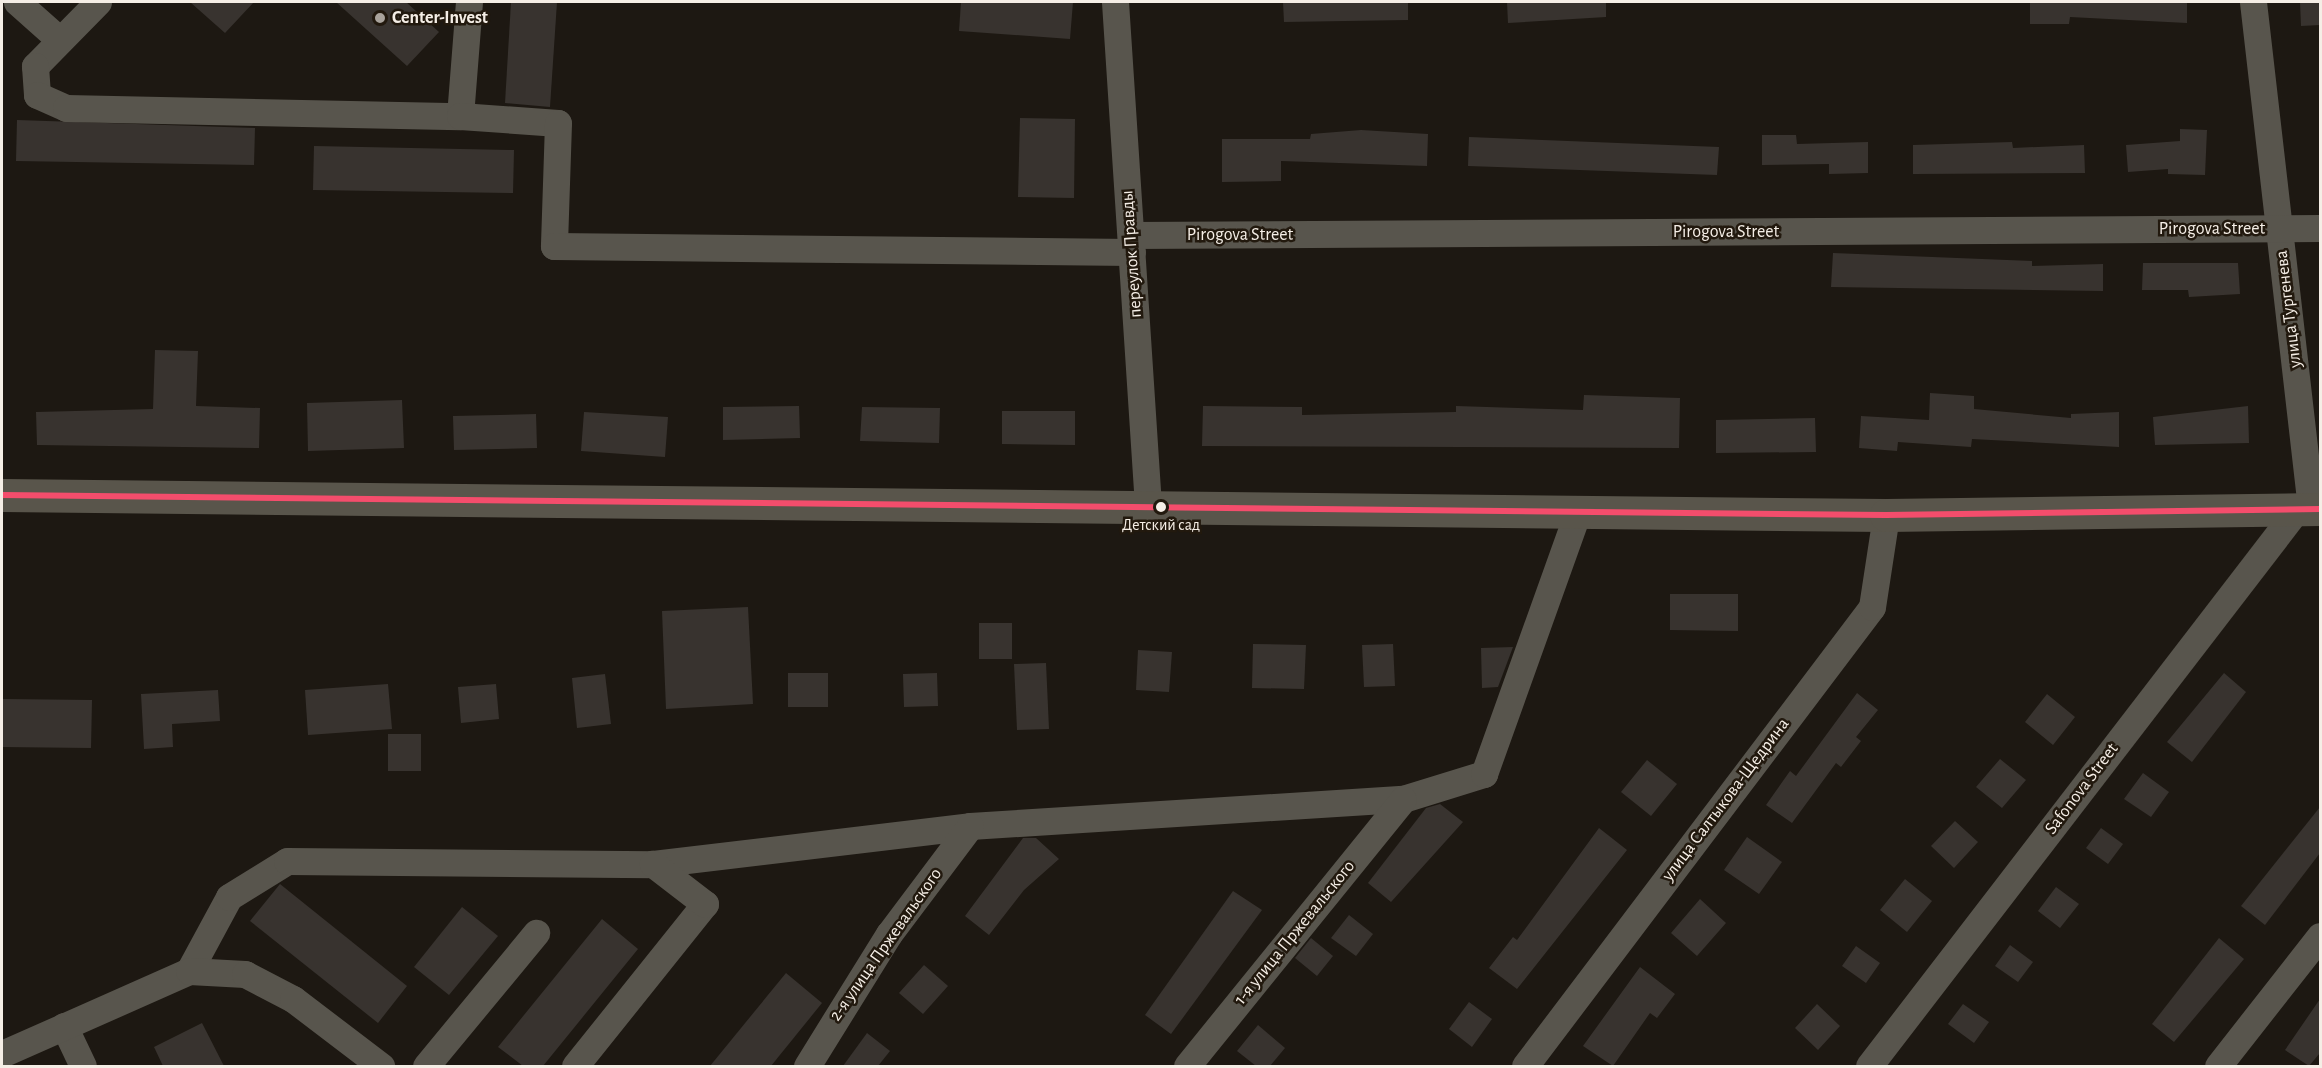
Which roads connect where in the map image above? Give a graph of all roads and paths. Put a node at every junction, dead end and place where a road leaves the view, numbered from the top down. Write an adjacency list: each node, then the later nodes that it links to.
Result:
1 (17, 2): 6 (street)
2 (98, 2): 6 (street)
3 (469, 2): 7 (street)
4 (1115, 2): 10 (street, переулок Правды)
5 (2253, 2): 8 (street, улица Тургенева)
6 (60, 40): 7 (street)
7 (459, 116): 10 (street, Pirogova Street)
8 (2280, 228): 9 (street, Pirogova Street); 10 (street, Pirogova Street); 13 (street, улица Тургенева)
9 (2320, 228)
10 (1131, 244): 12 (street, переулок Правды)
11 (2, 495): 12 (main road)
12 (1148, 506): 14 (main road)
13 (2309, 510): 15 (main road); 31 (street, Safonova Street)
14 (1578, 511): 15 (main road); 16 (street)
15 (1886, 515): 30 (street, улица Салтыкова-Щедрина)
16 (1403, 799): 17 (street); 29 (street, 1-я улица Пржевальского)
17 (970, 826): 18 (street); 28 (street, 2-я улица Пржевальского)
18 (653, 864): 21 (street); 27 (street)
19 (536, 933): 26 (street)
20 (2320, 936): 32 (street)
21 (189, 971): 22 (street); 25 (street)
22 (64, 1026): 23 (street); 24 (street)
23 (2, 1053)
24 (83, 1066)
25 (381, 1066)
26 (426, 1066)
27 (575, 1066)
28 (807, 1066)
29 (1187, 1066)
30 (1525, 1066)
31 (1869, 1066)
32 (2218, 1066)

